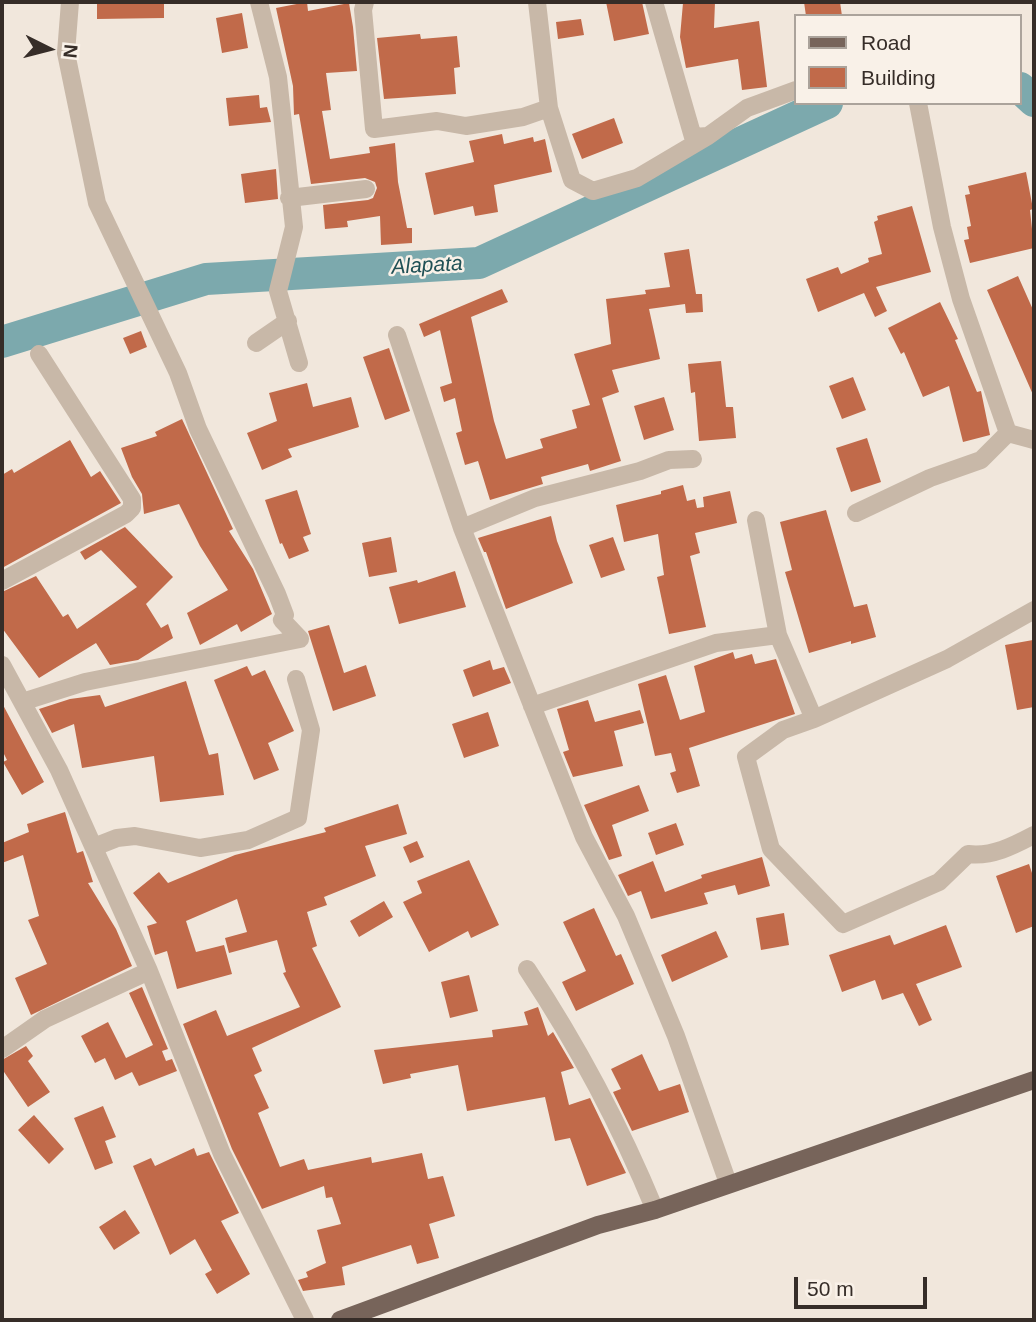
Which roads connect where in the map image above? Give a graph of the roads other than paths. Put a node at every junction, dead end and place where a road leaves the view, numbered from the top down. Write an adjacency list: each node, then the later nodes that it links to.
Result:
1 (70, 2): 28 (street)
2 (260, 2): 11 (street)
3 (365, 2): 8 (street)
4 (537, 2): 8 (street)
5 (654, 2): 9 (street)
6 (794, 91): 9 (street)
7 (918, 105): 17 (street)
8 (549, 108): 9 (street)
9 (708, 136)
10 (366, 189): 11 (street)
11 (289, 198): 12 (street)
12 (289, 321): 14 (street); 16 (street)
13 (397, 335): 22 (street)
14 (256, 343)
15 (40, 354): 23 (street)
16 (299, 363)
17 (1008, 433): 18 (street); 20 (street)
18 (1034, 440)
19 (693, 459): 22 (street)
20 (856, 513)
21 (756, 520): 25 (street)
22 (462, 528): 29 (street)
23 (2, 581)
24 (1034, 610): 30 (street)
25 (778, 635): 29 (street); 30 (street)
26 (2, 665): 28 (street)
27 (296, 679): 32 (street)
28 (14, 700): 32 (street)
29 (532, 706): 37 (street)
30 (814, 719): 31 (street)
31 (1034, 835)
32 (93, 847): 34 (street)
33 (527, 969): 38 (street)
34 (149, 971): 35 (street); 39 (street)
35 (2, 1049)
36 (1034, 1080): 37 (main road)
37 (728, 1183): 38 (main road)
38 (655, 1210): 40 (main road)
39 (305, 1320)
40 (340, 1320)

